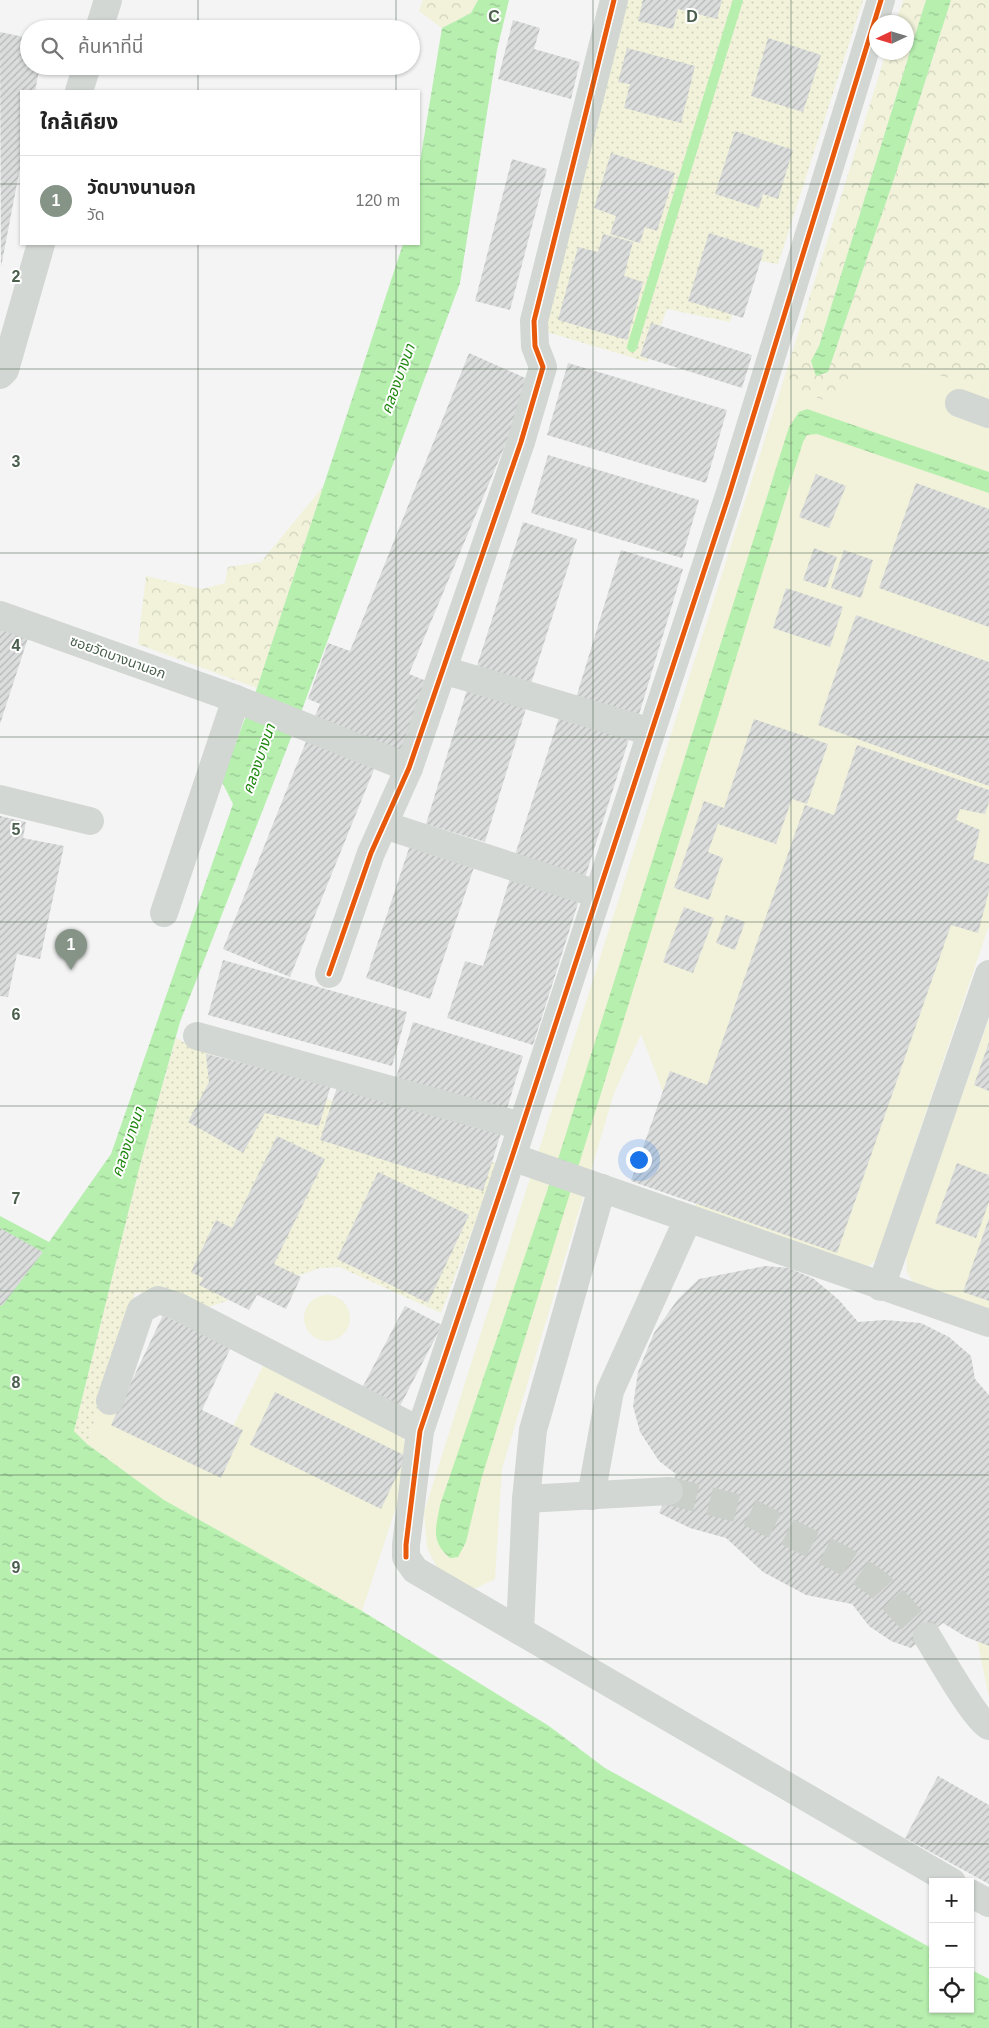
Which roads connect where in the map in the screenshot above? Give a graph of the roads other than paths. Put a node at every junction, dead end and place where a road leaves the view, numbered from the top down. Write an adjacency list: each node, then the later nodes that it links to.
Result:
1 (108, 0): 4 (street)
2 (614, 0): 12 (street)
3 (881, 0): 14 (street)
4 (101, 20)
5 (84, 75): 6 (street)
6 (79, 90)
7 (41, 245): 8 (street)
8 (0, 375)
9 (959, 403): 10 (street)
10 (989, 414)
11 (0, 615): 13 (street, ซอยวัดบางนานอก)
12 (443, 670): 14 (street); 15 (street)
13 (241, 701): 15 (street, ซอยวัดบางนานอก); 20 (street)
14 (651, 732): 19 (street)
15 (409, 768): 18 (street)
16 (0, 799): 17 (street)
17 (90, 821)
18 (384, 824): 19 (street); 21 (street)
19 (597, 894): 24 (street)
20 (164, 913)
21 (329, 974)
22 (989, 974): 28 (street)
23 (198, 1036): 24 (street)
24 (521, 1126): 25 (street)
25 (512, 1156): 26 (street); 31 (street)
26 (591, 1184): 27 (street); 34 (street)
27 (688, 1219): 28 (street); 33 (street)
28 (881, 1287): 29 (street)
29 (989, 1324)
30 (110, 1401): 31 (street)
31 (420, 1431): 35 (street)
32 (668, 1491): 33 (street)
33 (591, 1496): 34 (street)
34 (526, 1499): 35 (street)
35 (520, 1631): 38 (street)
36 (927, 1636): 37 (street)
37 (989, 1726)
38 (945, 1878)
39 (974, 1894): 40 (street)
40 (989, 1903)

